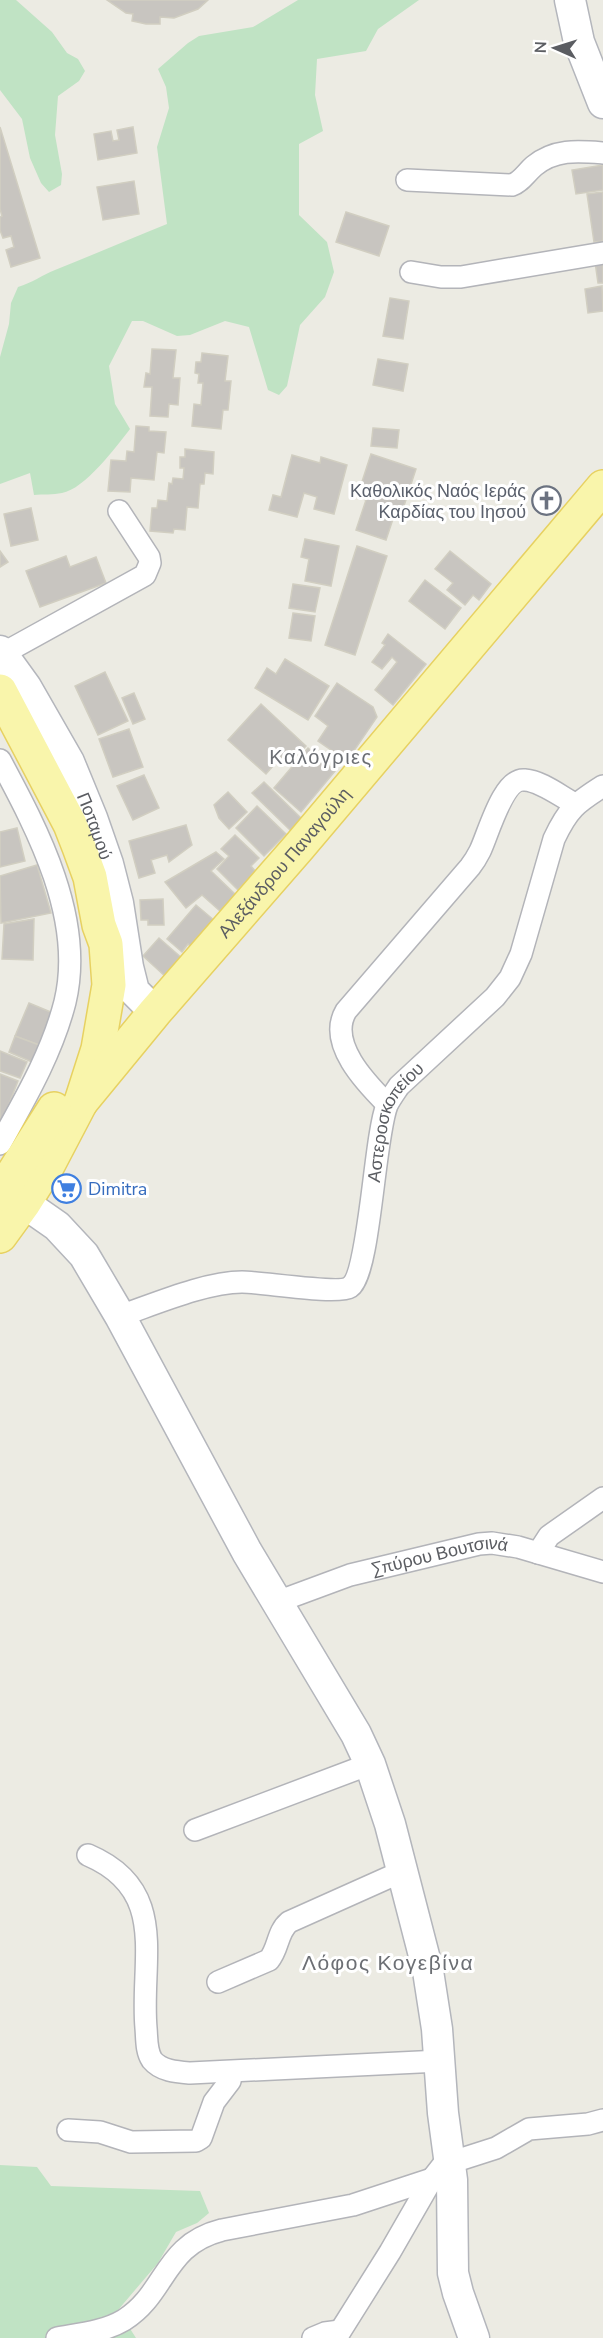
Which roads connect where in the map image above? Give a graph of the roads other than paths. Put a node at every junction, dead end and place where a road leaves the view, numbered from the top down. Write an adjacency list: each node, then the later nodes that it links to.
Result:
1 (570, 0): 2 (street)
2 (594, 59): 3 (street)
3 (603, 103)
4 (603, 153): 5 (street)
5 (407, 180)
6 (603, 253): 7 (street)
7 (411, 272)
8 (603, 487): 16 (main road, Αλεξάνδρου Παναγούλη)
9 (119, 510): 10 (street)
10 (1, 653): 16 (street, Ποταμού)
11 (0, 692): 15 (main road)
12 (0, 759): 19 (street)
13 (603, 786): 14 (street, Αστεροσκοπείου)
14 (575, 804): 18 (street, Αστεροσκοπείου); 18 (street)
15 (99, 925): 17 (main road); 20 (main road)
16 (155, 1012): 17 (main road, Αλεξάνδρου Παναγούλη)
17 (81, 1102): 20 (main road)
18 (387, 1104): 22 (street, Αστεροσκοπείου)
19 (0, 1144)
20 (9, 1196): 21 (main road); 22 (street)
21 (0, 1236)
22 (120, 1316): 26 (street)
23 (603, 1498): 24 (street)
24 (538, 1553): 25 (street, Σπύρου Βουτσινά); 26 (street, Σπύρου Βουτσινά)
25 (603, 1572)
26 (277, 1602): 27 (street)
27 (370, 1764): 28 (street); 30 (street)
28 (195, 1830)
29 (88, 1855): 33 (street)
30 (403, 1871): 31 (street); 32 (street)
31 (218, 1982)
32 (440, 2061): 33 (street); 36 (street)
33 (232, 2072): 35 (street)
34 (603, 2120): 36 (street)
35 (68, 2130)
36 (441, 2170): 37 (street); 38 (street); 40 (street)
37 (338, 2335): 39 (street)
38 (57, 2338)
39 (313, 2338)
40 (474, 2338)

